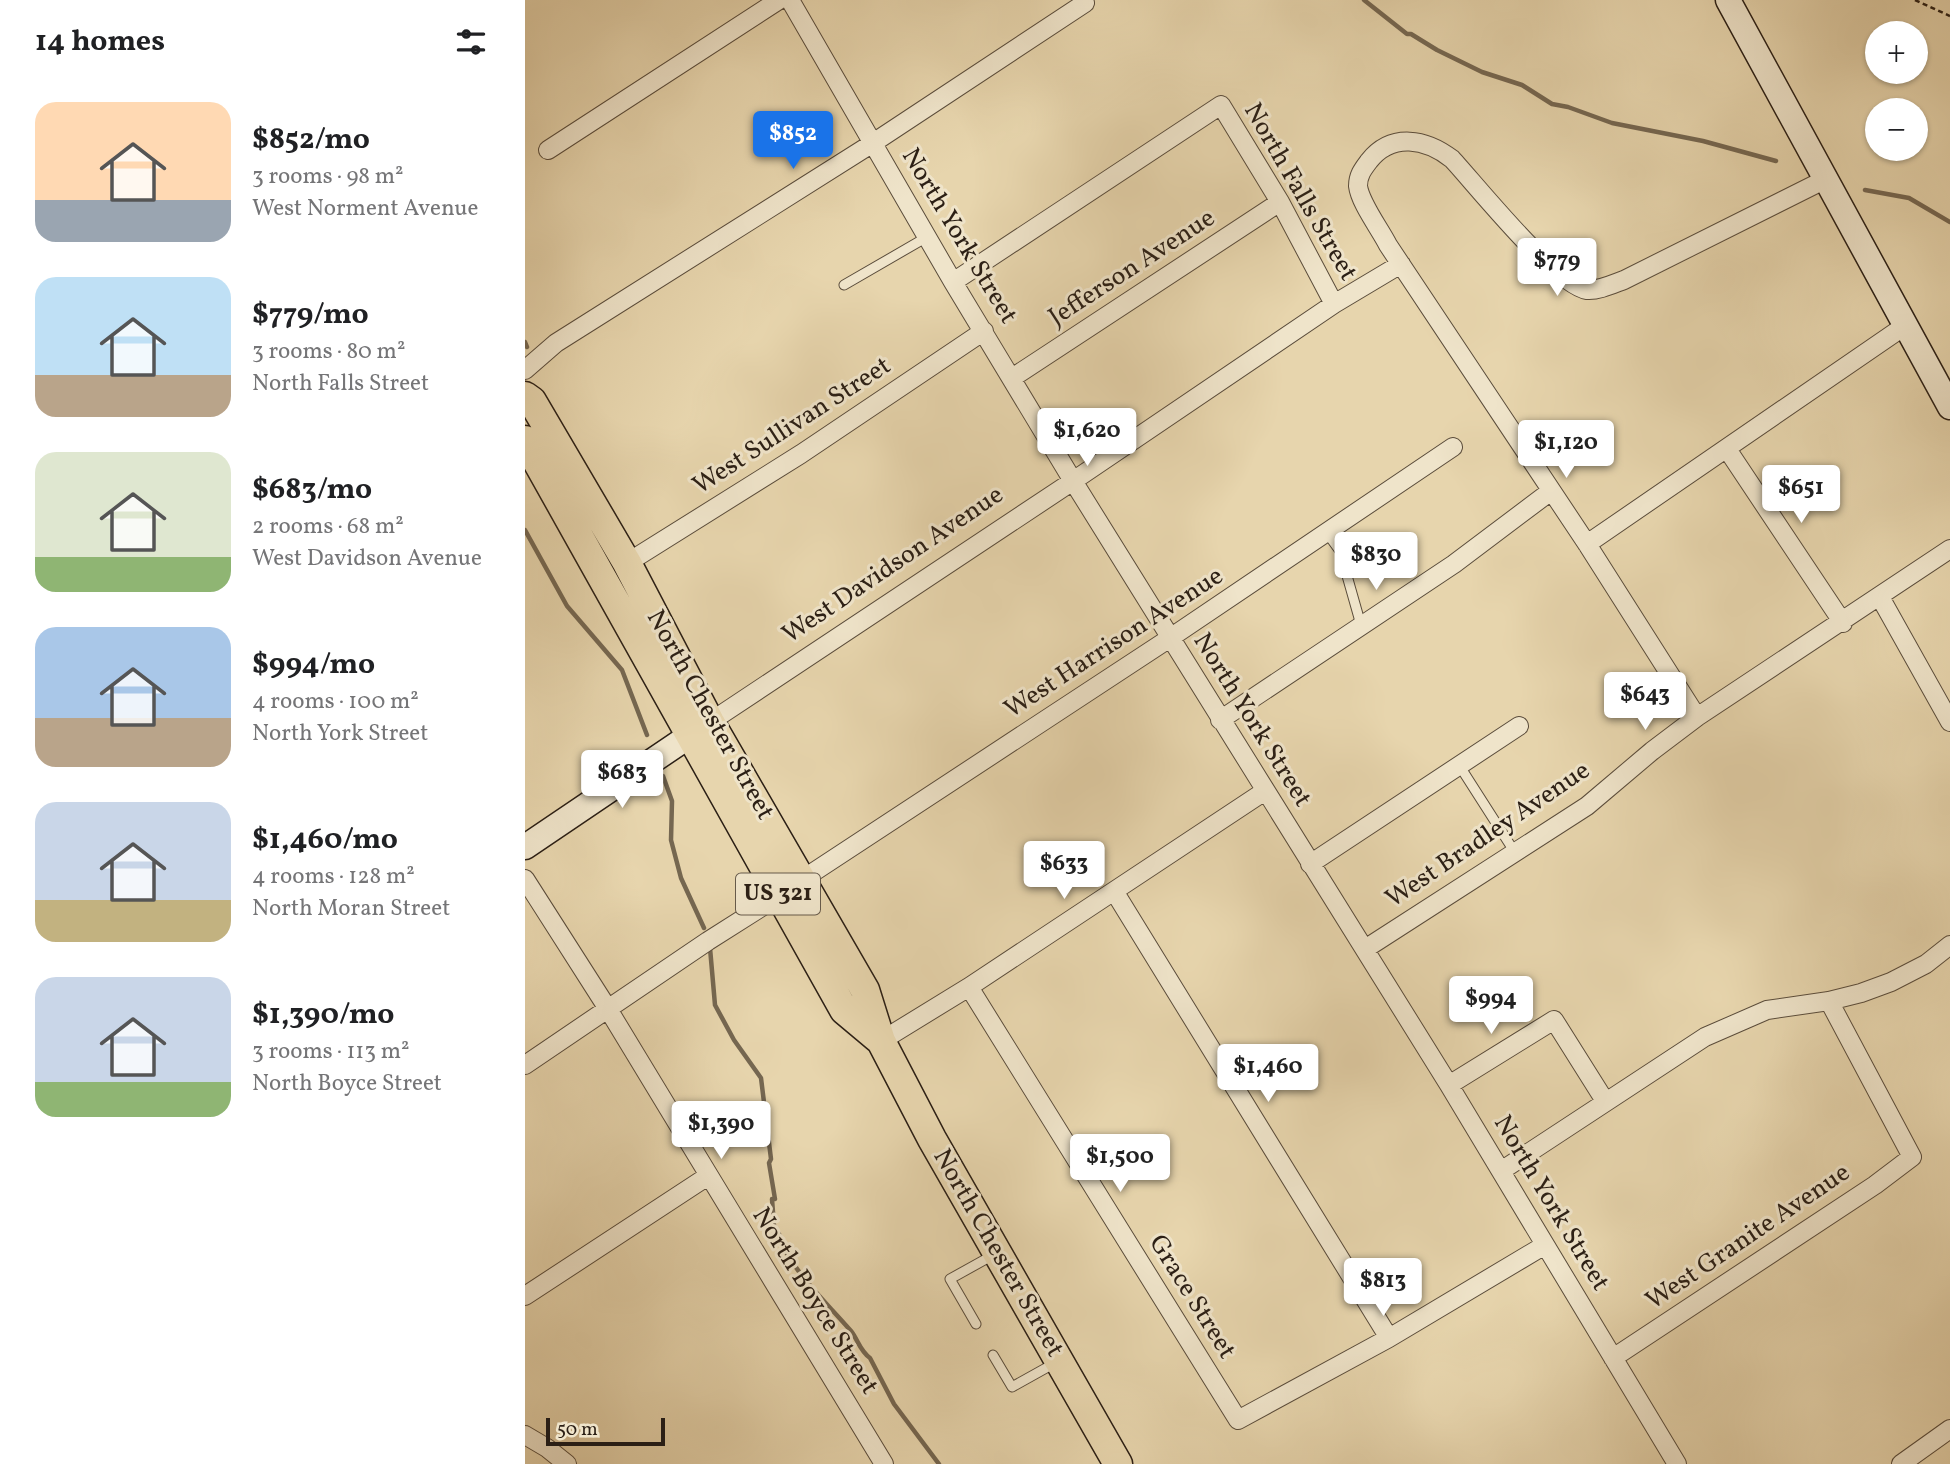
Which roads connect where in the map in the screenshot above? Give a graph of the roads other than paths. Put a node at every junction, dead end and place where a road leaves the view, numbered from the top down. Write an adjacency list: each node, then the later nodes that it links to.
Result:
1 (779, 0): 6 (street)
2 (790, 0): 5 (street, North York Street)
3 (1728, 0): 7 (main road)
4 (1085, 3): 5 (street)
5 (873, 143): 9 (street, North York Street); 16 (street)
6 (548, 150)
7 (1826, 179): 10 (street, North Falls Street); 14 (main road)
8 (1280, 202): 11 (street, North Falls Street); 13 (street, North Falls Street); 17 (street, Jefferson Avenue)
9 (927, 237): 11 (street, North York Street); 12 (lane)
10 (1401, 264): 13 (street, West Davidson Avenue); 24 (street, North Falls Street)
11 (953, 282): 15 (street, North York Street)
12 (844, 285)
13 (1334, 304): 23 (street, West Davidson Avenue)
14 (1906, 325): 19 (main road); 22 (street)
15 (984, 331): 17 (street, North York Street); 28 (street, West Sullivan Street)
16 (525, 370)
17 (1012, 378): 23 (street, North York Street)
18 (525, 396): 28 (main road, North Chester Street / US 321)
19 (1950, 407)
20 (525, 440): 37 (main road, North Chester Street / US 321)
21 (1453, 447): 25 (street, West Harrison Avenue)
22 (1727, 449): 26 (street); 30 (street)
23 (1073, 481): 32 (street, North York Street); 37 (street, West Davidson Avenue)
24 (1551, 491): 26 (street, North Falls Street); 31 (street)
25 (1327, 533): 31 (lane); 32 (street, West Harrison Avenue)
26 (1587, 544): 33 (street, North Falls Street)
27 (1950, 550): 29 (street, West Bradley Avenue)
28 (627, 563): 37 (main road, North Chester Street / US 321)
29 (1880, 597): 30 (street, West Bradley Avenue); 35 (street)
30 (1843, 623): 33 (street, West Bradley Avenue)
31 (1361, 625): 34 (street)
32 (1170, 638): 34 (street, North York Street); 44 (street, West Harrison Avenue)
33 (1697, 717): 41 (street, West Bradley Avenue)
34 (1220, 720): 39 (street, North York Street)
35 (1950, 722)
36 (1519, 726): 38 (street)
37 (701, 728): 40 (main road, West Davidson Avenue); 44 (main road, North Chester Street / US 321); 46 (main road, North Chester Street / US 321)
38 (1459, 765): 41 (lane); 42 (street)
39 (1265, 791): 42 (street, North York Street); 45 (street)
40 (525, 847)
41 (1514, 851): 48 (street, West Bradley Avenue)
42 (1310, 864): 48 (street, North York Street)
43 (525, 878): 51 (street, North Boyce Street)
44 (803, 879): 52 (main road, North Chester Street / US 321)
45 (1114, 891): 49 (street); 62 (street)
46 (779, 897): 51 (street); 52 (main road, North Chester Street / US 321)
47 (1950, 945): 50 (street)
48 (1364, 949): 54 (street, North York Street)
49 (969, 988): 52 (street); 62 (street, Grace Street)
50 (1829, 1001): 55 (street); 64 (street, West Granite Avenue)
51 (608, 1009): 53 (street); 57 (street, North Boyce Street)
52 (880, 1041): 59 (main road, North Chester Street / US 321)
53 (525, 1065)
54 (1449, 1085): 55 (street); 56 (street, North York Street)
55 (1605, 1101): 56 (street)
56 (1501, 1171): 58 (street, North York Street)
57 (708, 1176): 60 (street); 69 (street, North Boyce Street)
58 (1545, 1245): 62 (street); 64 (street, North York Street)
59 (999, 1252): 61 (lane); 65 (main road, North Chester Street / US 321)
60 (525, 1296)
61 (976, 1324)
62 (1389, 1338)
63 (993, 1355): 65 (lane)
64 (1613, 1358): 71 (street, North York Street)
65 (1060, 1361): 70 (main road, North Chester Street / US 321)
66 (1950, 1429): 72 (street)
67 (525, 1435): 68 (street)
68 (567, 1464)
69 (884, 1464)
70 (1118, 1464)
71 (1677, 1464)
72 (1901, 1464)

